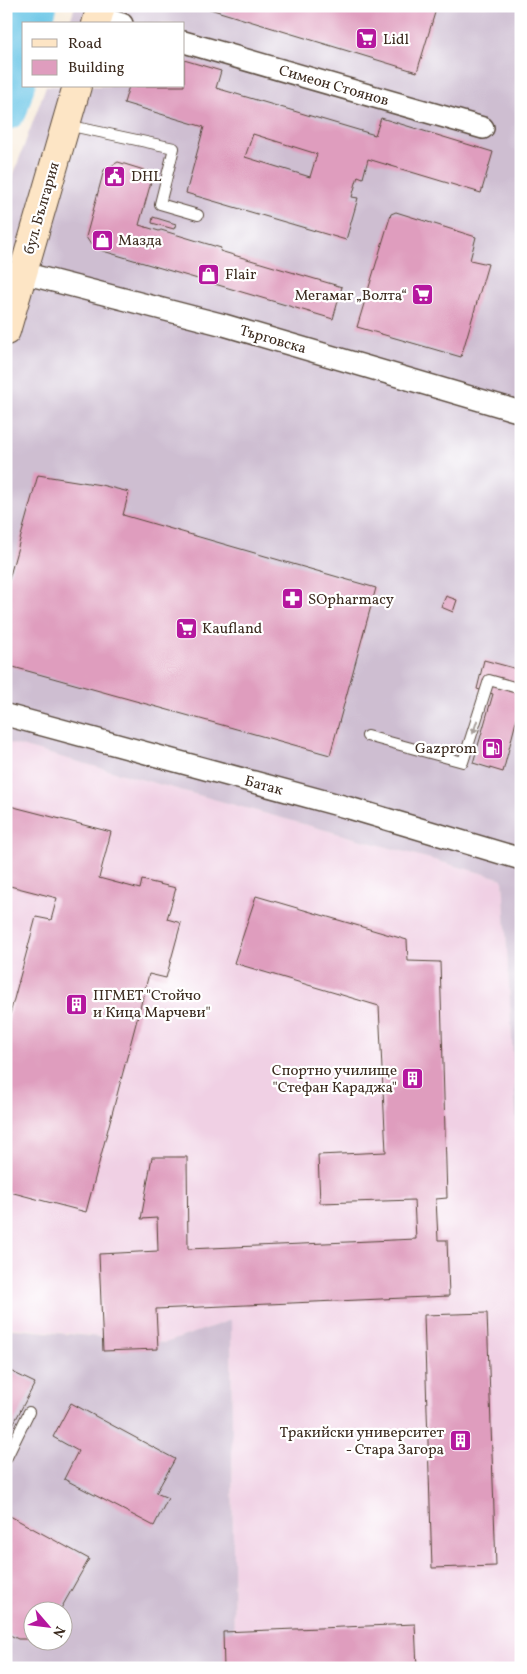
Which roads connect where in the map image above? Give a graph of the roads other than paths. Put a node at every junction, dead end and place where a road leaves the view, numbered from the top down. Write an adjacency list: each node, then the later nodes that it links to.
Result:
1 (185, 42): 4 (street, Симеон Стоянов)
2 (76, 88): 3 (street, бул. България)
3 (66, 125): 5 (lane); 6 (street, бул. България)
4 (483, 128)
5 (198, 215)
6 (23, 273): 7 (street, бул. България); 8 (street, Търговска)
7 (6, 330)
8 (521, 412)
9 (521, 689): 11 (lane, one-way to 11)
10 (6, 715): 12 (street, Батак)
11 (367, 736)
12 (521, 859)
13 (30, 1412): 14 (lane)
14 (6, 1458)

